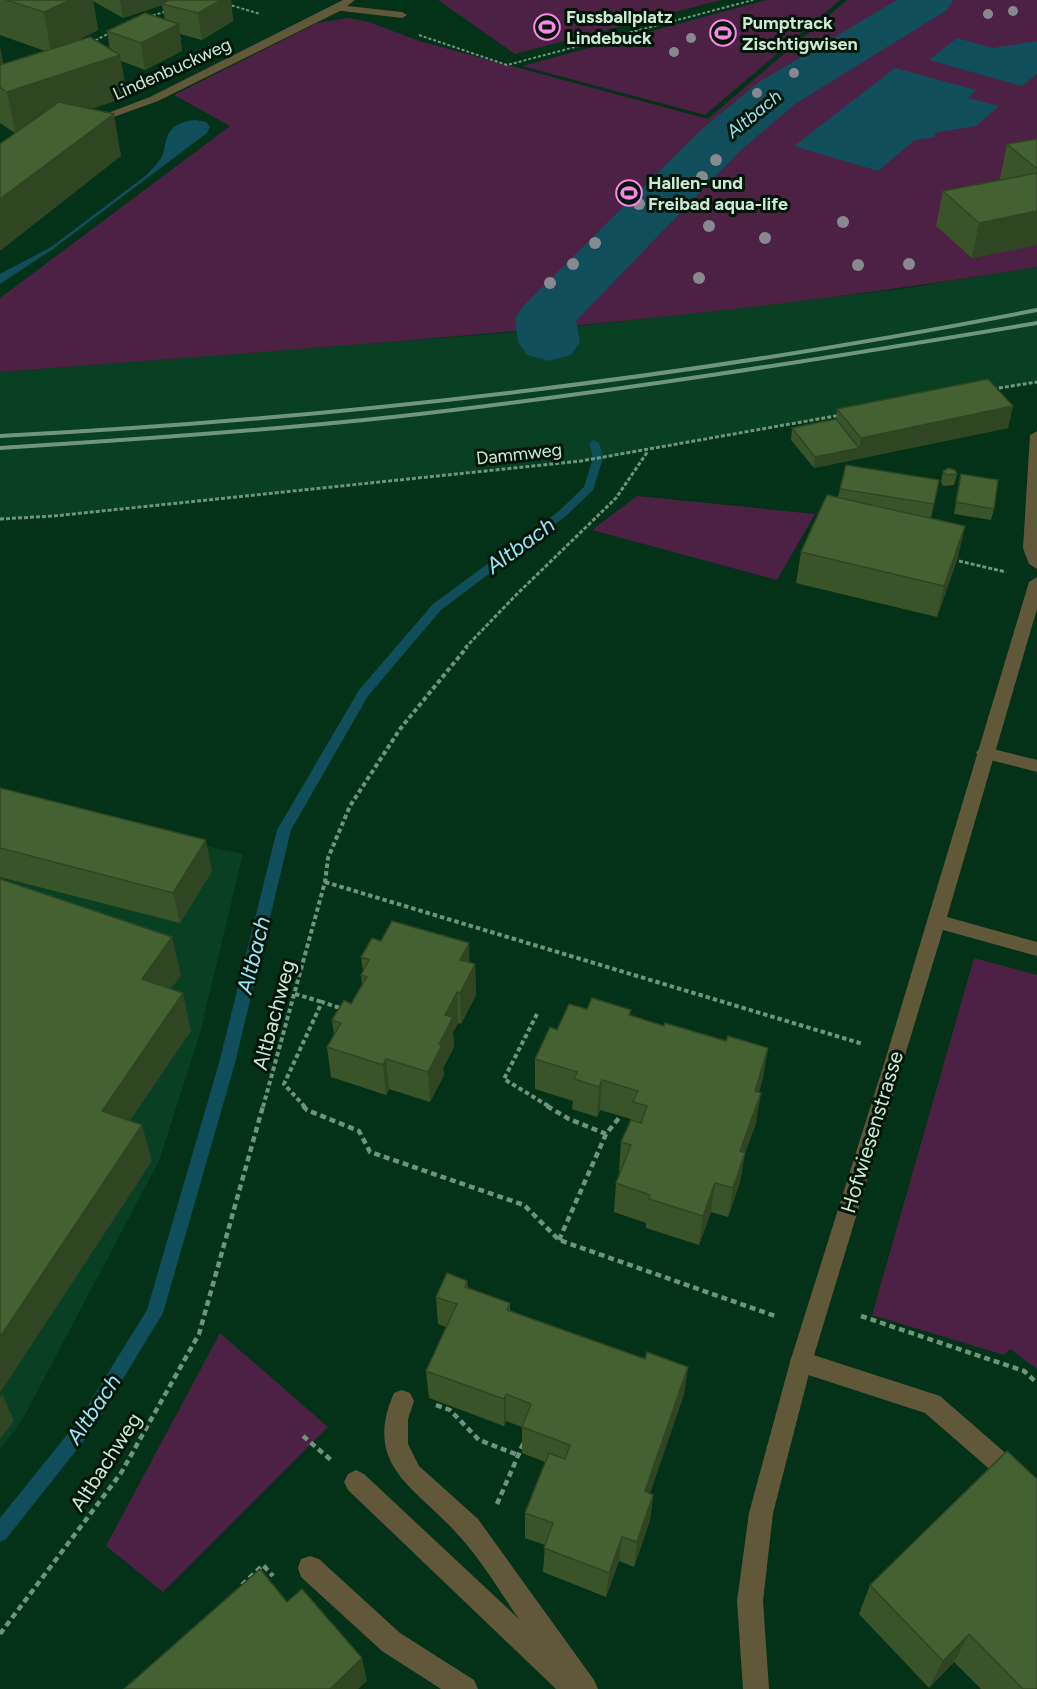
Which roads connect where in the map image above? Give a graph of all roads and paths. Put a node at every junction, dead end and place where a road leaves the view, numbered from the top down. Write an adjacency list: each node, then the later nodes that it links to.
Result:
1 (350, 0): 3 (street, Lindenbuckweg)
2 (753, 0): 8 (path)
3 (338, 8): 5 (street); 10 (street, Lindenbuckweg)
4 (169, 10): 6 (path)
5 (402, 15)
6 (148, 17)
7 (118, 29): 9 (path)
8 (417, 34)
9 (89, 44)
10 (78, 126)
11 (1037, 382): 12 (path)
12 (991, 390)
13 (842, 415): 15 (path, Dammweg)
14 (1037, 435): 18 (street)
15 (648, 451): 16 (path, Dammweg); 23 (path, Altbachweg)
16 (0, 519)
17 (959, 561): 19 (path)
18 (1037, 564)
19 (1007, 572)
20 (1037, 582): 21 (street, Hofwiesenstrasse)
21 (986, 753): 22 (street); 24 (street, Hofwiesenstrasse)
22 (1037, 766)
23 (326, 882): 26 (path, Altbachweg); 30 (path)
24 (935, 921): 25 (street); 36 (street, Hofwiesenstrasse)
25 (1037, 949)
26 (295, 994): 27 (path); 47 (path, Altbachweg)
27 (322, 1002): 28 (path); 33 (path)
28 (353, 1013)
29 (537, 1014): 32 (path)
30 (864, 1044)
31 (619, 1118): 32 (path)
32 (606, 1134): 33 (path)
33 (559, 1240): 34 (path)
34 (775, 1316)
35 (861, 1316): 37 (path)
36 (801, 1362): 42 (street); 51 (street, Hofwiesenstrasse)
37 (1037, 1383)
38 (402, 1401): 50 (street)
39 (450, 1410): 41 (path)
40 (525, 1439): 41 (path)
41 (518, 1455): 43 (path)
42 (1002, 1465)
43 (508, 1477)
44 (356, 1482): 49 (street)
45 (310, 1568): 46 (path); 48 (street)
46 (239, 1587)
47 (0, 1634)
48 (465, 1689)
49 (574, 1689)
50 (585, 1689)
51 (756, 1689)

